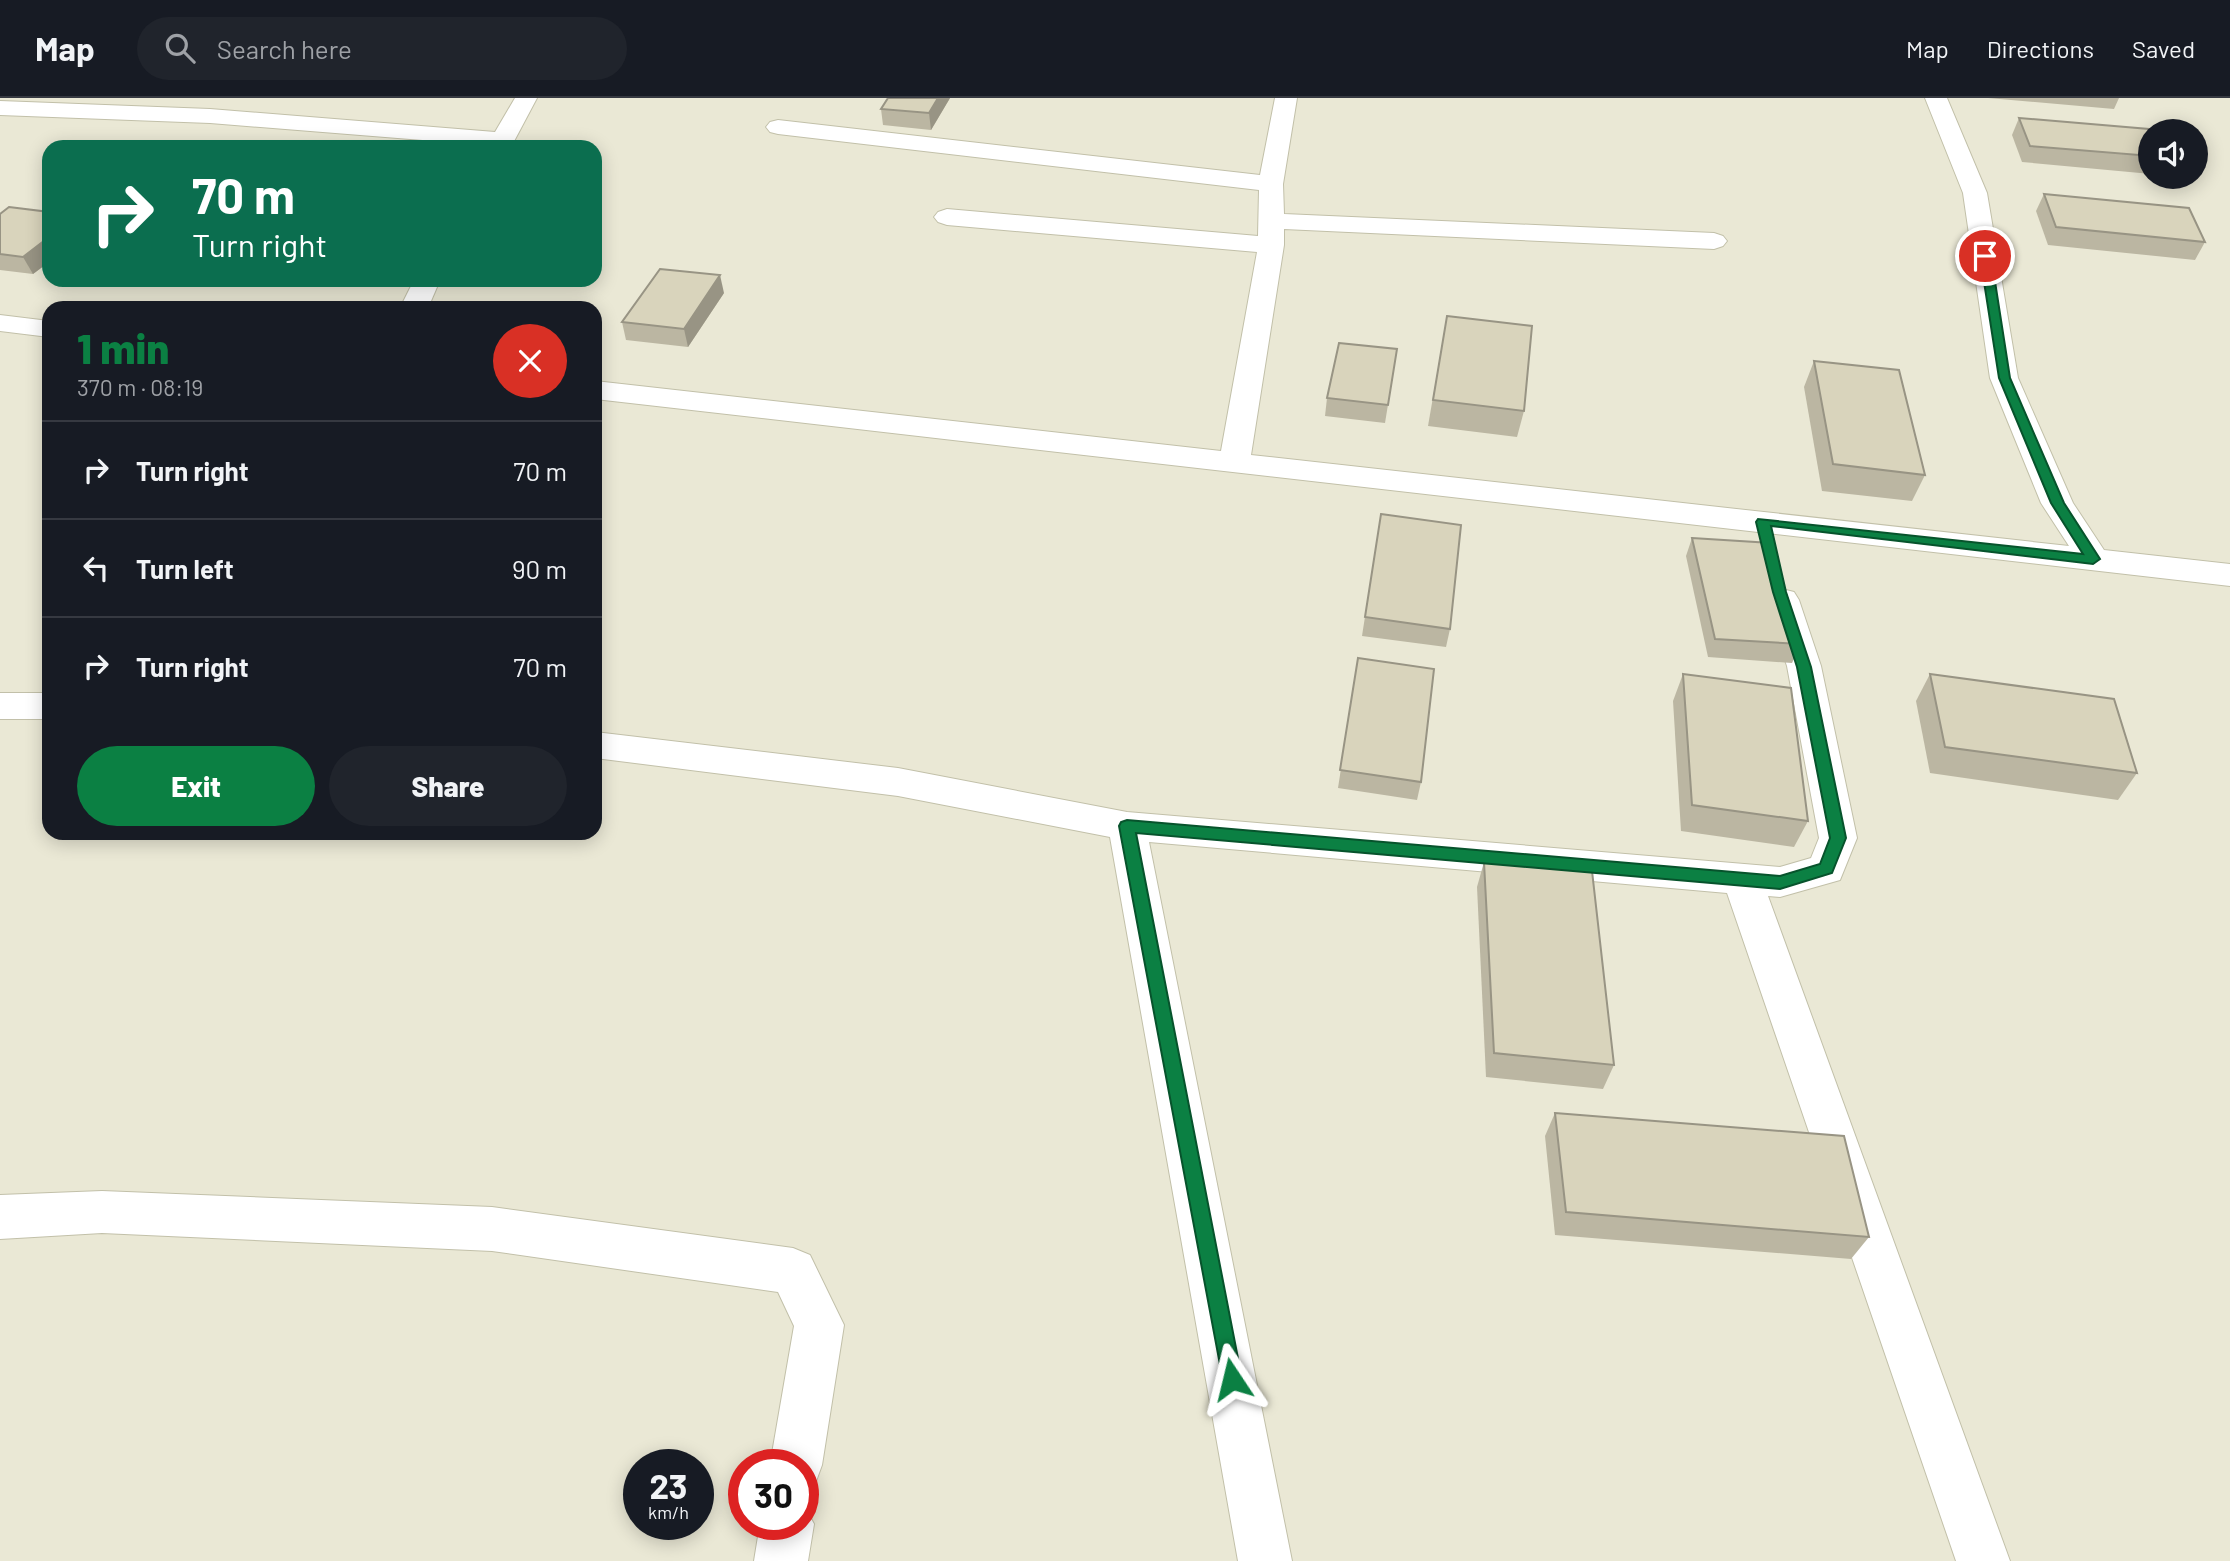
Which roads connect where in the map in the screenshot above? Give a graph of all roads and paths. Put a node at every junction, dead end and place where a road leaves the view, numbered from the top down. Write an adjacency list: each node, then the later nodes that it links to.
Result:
1 (526, 98): 8 (street)
2 (1286, 98): 9 (street)
3 (1929, 99): 18 (street)
4 (216, 107): 5 (street); 7 (street)
5 (0, 108)
6 (778, 127): 9 (street)
7 (470, 140)
8 (503, 140)
9 (1271, 184): 11 (street)
10 (947, 218): 11 (street)
11 (1271, 233): 12 (street); 16 (street)
12 (1714, 241)
13 (0, 323): 14 (street)
14 (42, 328)
15 (602, 391): 16 (street)
16 (1235, 461): 17 (street)
17 (1769, 549): 18 (street); 24 (street)
18 (2093, 559): 19 (street)
19 (2230, 575)
20 (0, 706): 21 (street)
21 (42, 706)
22 (602, 746): 23 (street)
23 (1127, 826): 24 (street); 29 (street)
24 (1742, 880): 30 (street)
25 (0, 1217): 26 (street)
26 (799, 1449)
27 (784, 1540): 28 (street)
28 (780, 1561)
29 (1265, 1561)
30 (1983, 1561)

